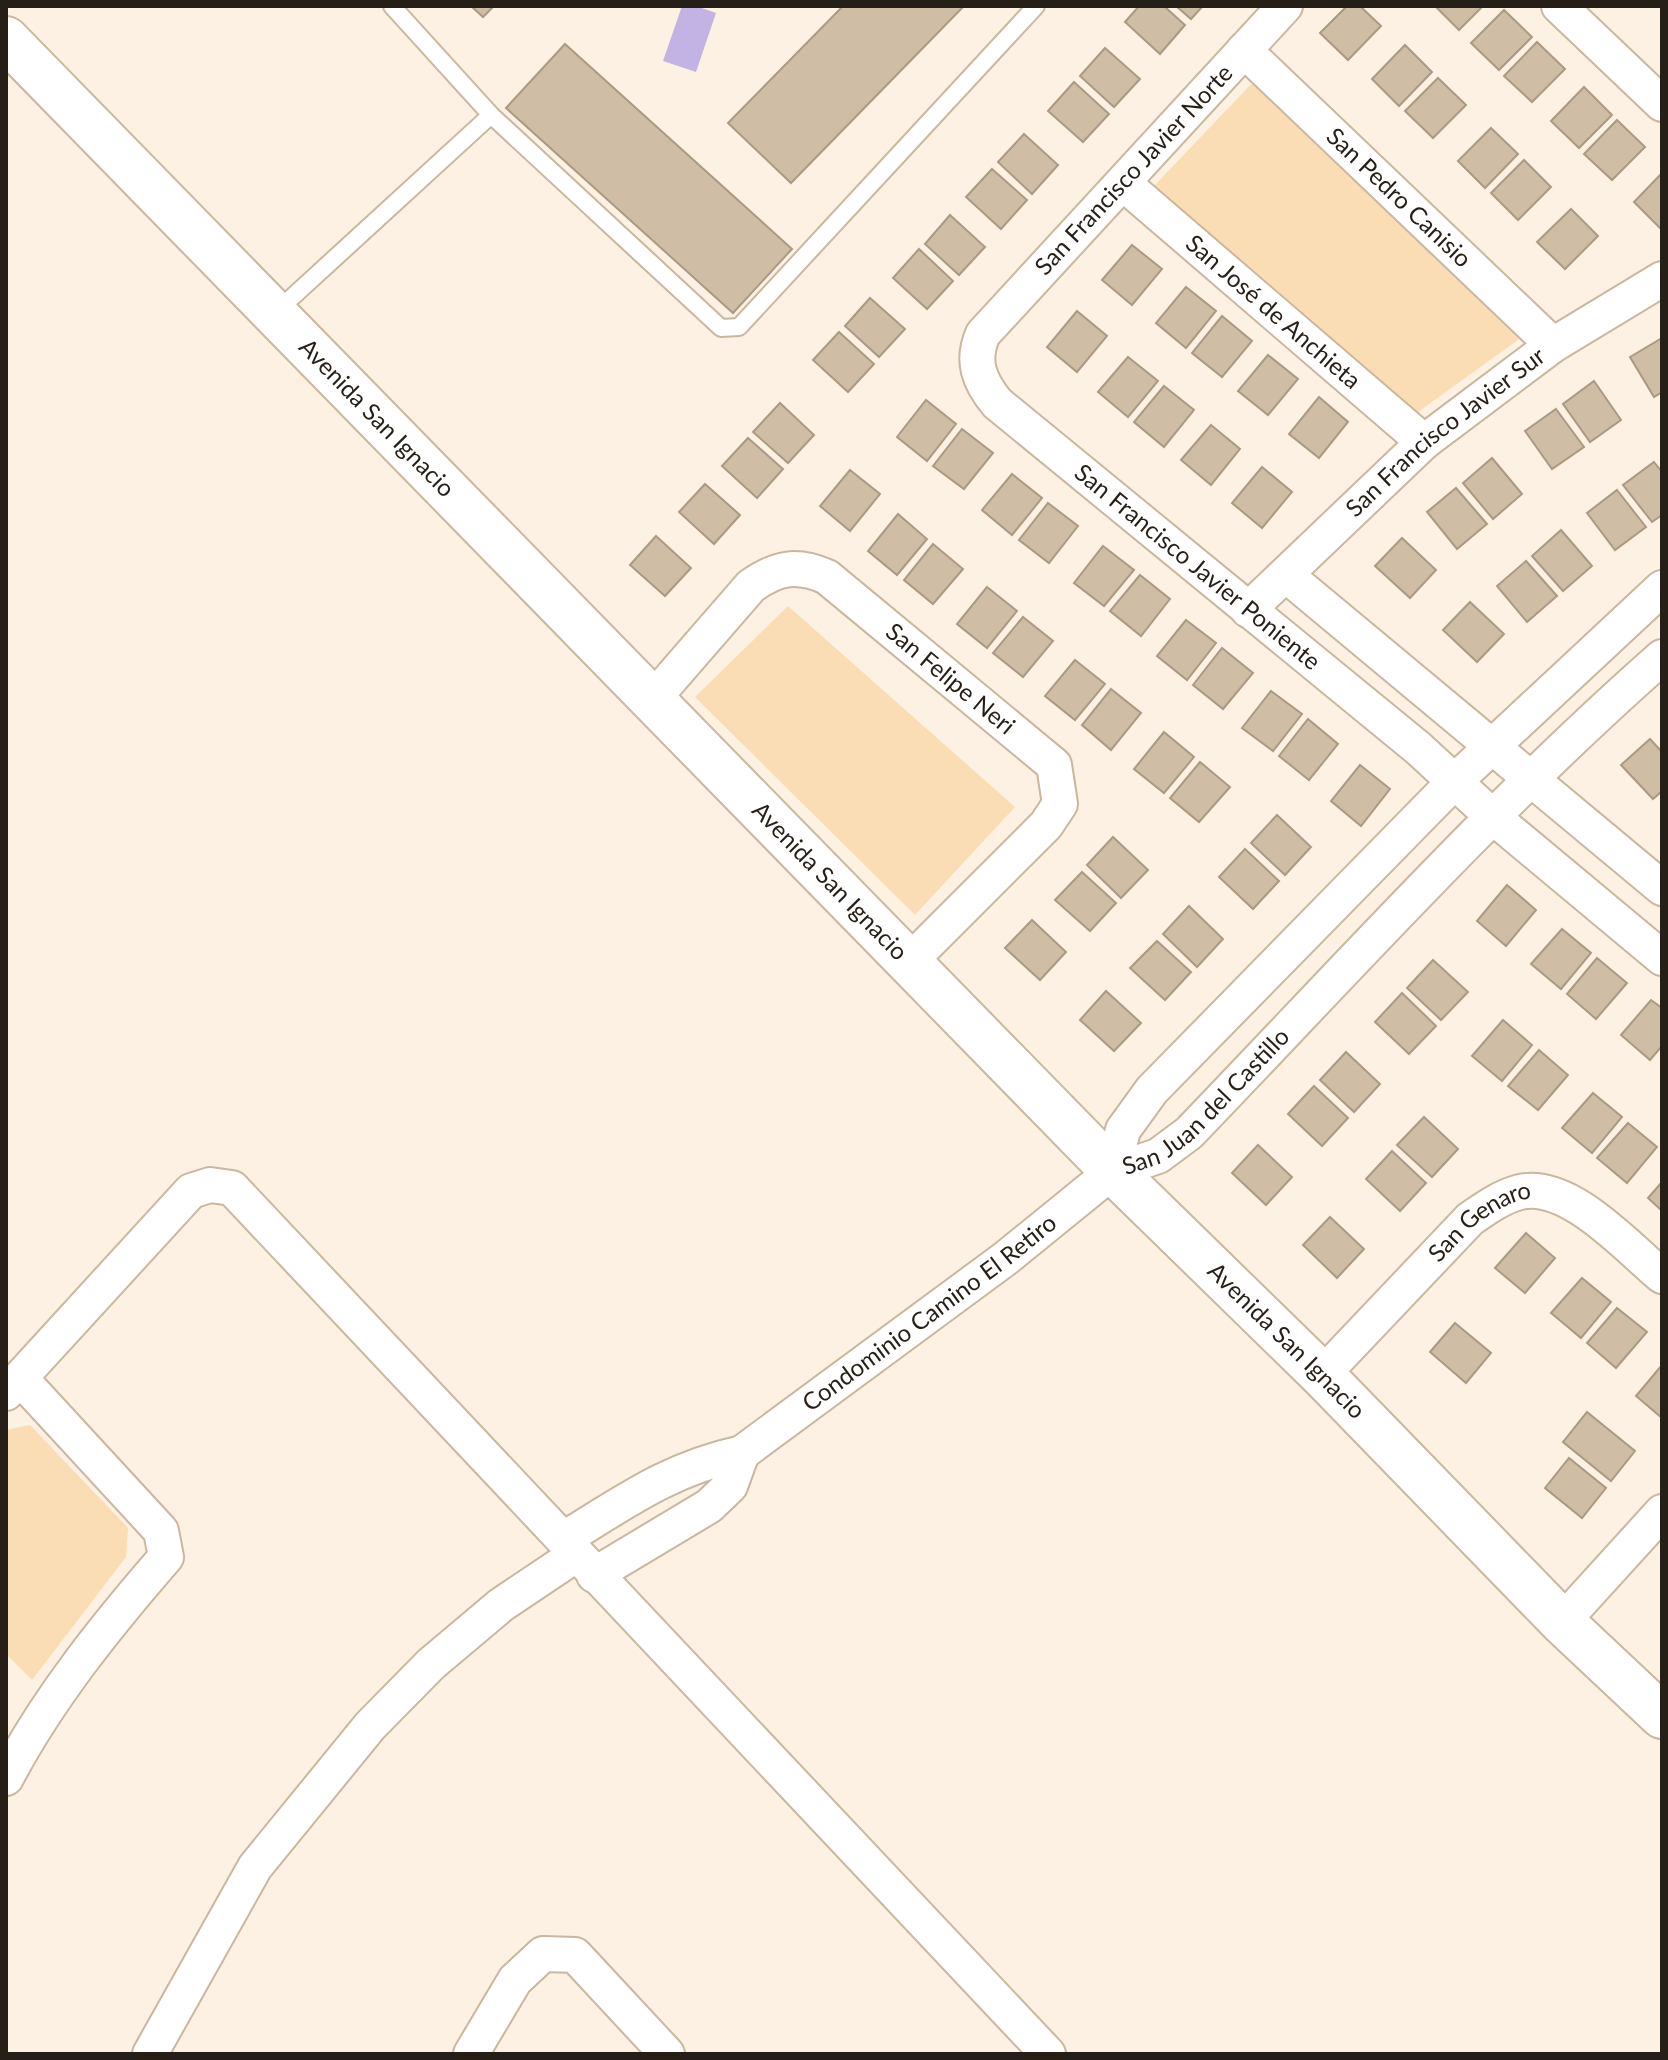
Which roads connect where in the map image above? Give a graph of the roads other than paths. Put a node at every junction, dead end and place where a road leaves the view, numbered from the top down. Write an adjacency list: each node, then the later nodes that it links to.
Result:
1 (392, 6): 8 (lane)
2 (1036, 6): 8 (lane)
3 (1285, 6): 6 (street, San Francisco Javier Norte)
4 (1559, 6): 7 (street)
5 (6, 39): 11 (main road, Avenida San Ignacio)
6 (1244, 50): 9 (street, San Francisco Javier Norte); 13 (street, San Pedro Canisio)
7 (1662, 104)
8 (491, 115): 11 (lane)
9 (1123, 183): 12 (street, San Francisco Javier Norte); 14 (street, San José de Anchieta)
10 (1662, 279): 13 (street, San Francisco Javier Sur)
11 (273, 315): 19 (main road, Avenida San Ignacio)
12 (983, 334): 17 (street, San Francisco Javier Poniente)
13 (1553, 345): 14 (street, San Francisco Javier Sur)
14 (1424, 442): 15 (street, San Francisco Javier Sur)
15 (1286, 575): 17 (street, San Francisco Javier Sur); 20 (street, San Francisco Javier Poniente)
16 (1662, 588): 20 (street, San Juan del Castillo)
17 (1248, 610): 22 (street, San Francisco Javier Poniente)
18 (1662, 657): 21 (street, San Juan del Castillo)
19 (652, 700): 28 (main road, Avenida San Ignacio); 28 (street, San Felipe Neri)
20 (1490, 748): 21 (street, San Francisco Javier Poniente); 22 (street, San Juan del Castillo)
21 (1531, 780): 23 (street, San Juan del Castillo); 25 (street, San Francisco Javier Poniente)
22 (1454, 782): 23 (street, San Francisco Javier Poniente); 24 (street, San Juan del Castillo)
23 (1493, 817): 26 (street, San Juan del Castillo); 27 (street, San Francisco Javier Poniente)
24 (1359, 878): 26 (street); 29 (street, San Juan del Castillo)
25 (1662, 888)
26 (1397, 916): 29 (street, San Juan del Castillo)
27 (1662, 958)
28 (908, 963): 29 (main road, Avenida San Ignacio)
29 (1113, 1171): 31 (main road, Avenida San Ignacio); 33 (street, Condominio Camino El Retiro)
30 (1662, 1276): 31 (street, San Genaro)
31 (1322, 1375): 36 (main road, Avenida San Ignacio)
32 (13, 1385): 35 (street); 38 (street)
33 (742, 1453): 35 (street, Condominio Camino El Retiro); 35 (street)
34 (1662, 1512): 36 (street)
35 (578, 1556): 39 (street); 42 (street)
36 (1562, 1622): 37 (main road, Avenida San Ignacio)
37 (1662, 1716)
38 (6, 1778)
39 (150, 2054)
40 (471, 2054): 41 (street)
41 (667, 2054)
42 (1048, 2054)

